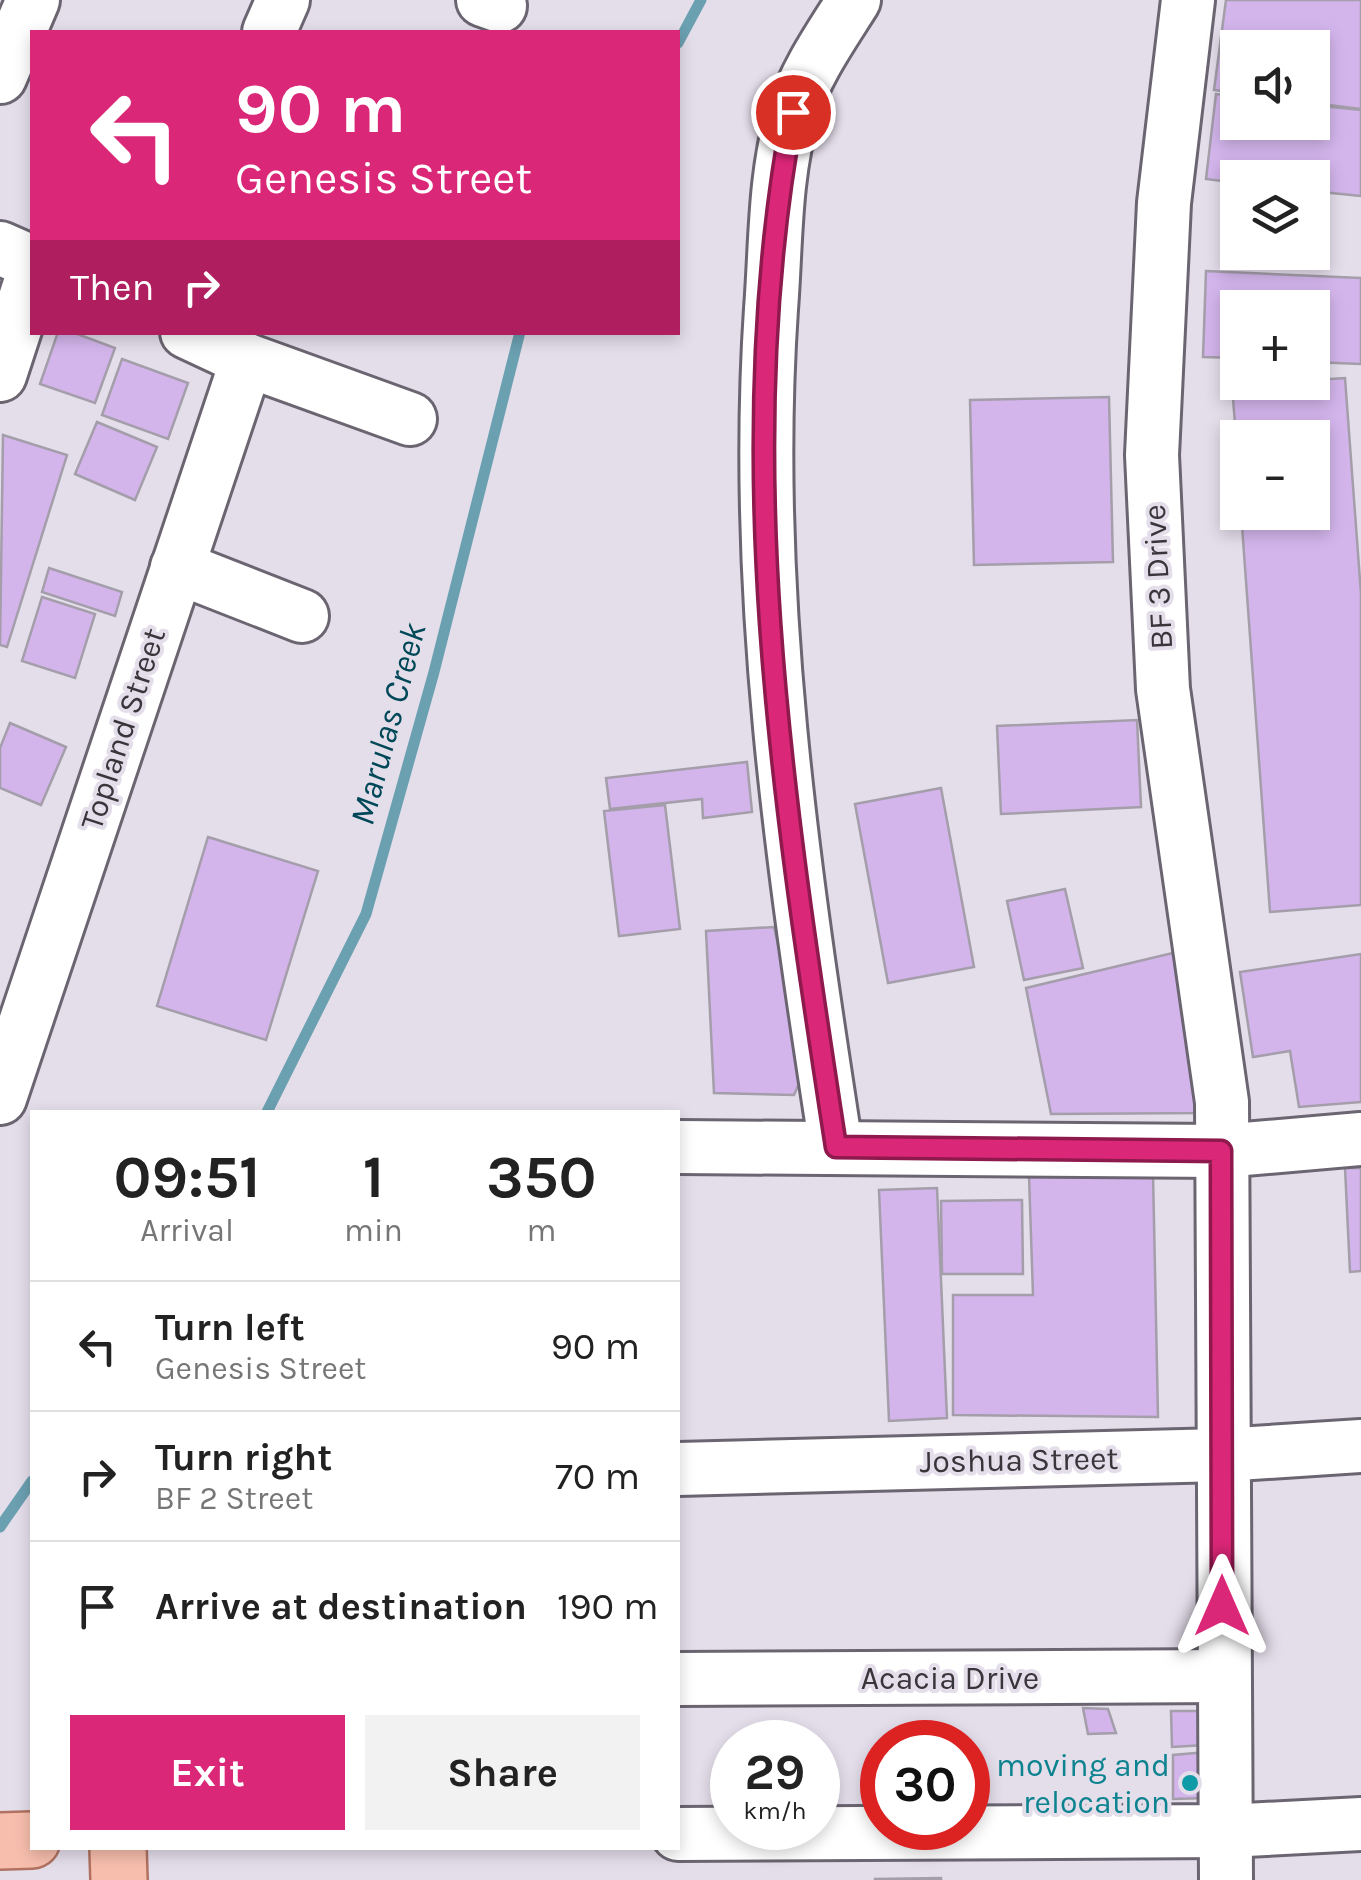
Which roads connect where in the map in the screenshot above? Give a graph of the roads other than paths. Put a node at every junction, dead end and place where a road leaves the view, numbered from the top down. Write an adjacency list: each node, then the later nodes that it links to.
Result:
1 (283, 0): 5 (street)
2 (854, 0): 19 (street)
3 (1188, 0): 20 (street, BF 3 Drive)
4 (20, 7): 6 (street)
5 (270, 30)
6 (0, 77)
7 (0, 248): 8 (street)
8 (30, 261)
9 (30, 283): 12 (street)
10 (193, 335): 11 (street)
11 (246, 360): 13 (street); 14 (street, Topland Street)
12 (0, 376)
13 (410, 419)
14 (177, 567): 15 (street); 16 (street, Topland Street)
15 (302, 616)
16 (0, 1098)
17 (1361, 1139): 20 (street)
18 (680, 1147): 19 (street)
19 (836, 1147): 20 (street)
20 (1221, 1151): 22 (street, BF 3 Drive)
21 (1361, 1446): 22 (street, Joshua Street)
22 (1222, 1455): 23 (street, Joshua Street); 24 (street, BF 3 Drive)
23 (680, 1469)
24 (1222, 1676): 25 (street, Acacia Drive); 31 (street, BF 3 Drive)
25 (680, 1679)
26 (1361, 1824): 31 (street)
27 (680, 1834): 31 (street)
28 (30, 1840): 29 (main road)
29 (0, 1841)
30 (118, 1850): 32 (main road)
31 (1226, 1856)
32 (119, 1880)

